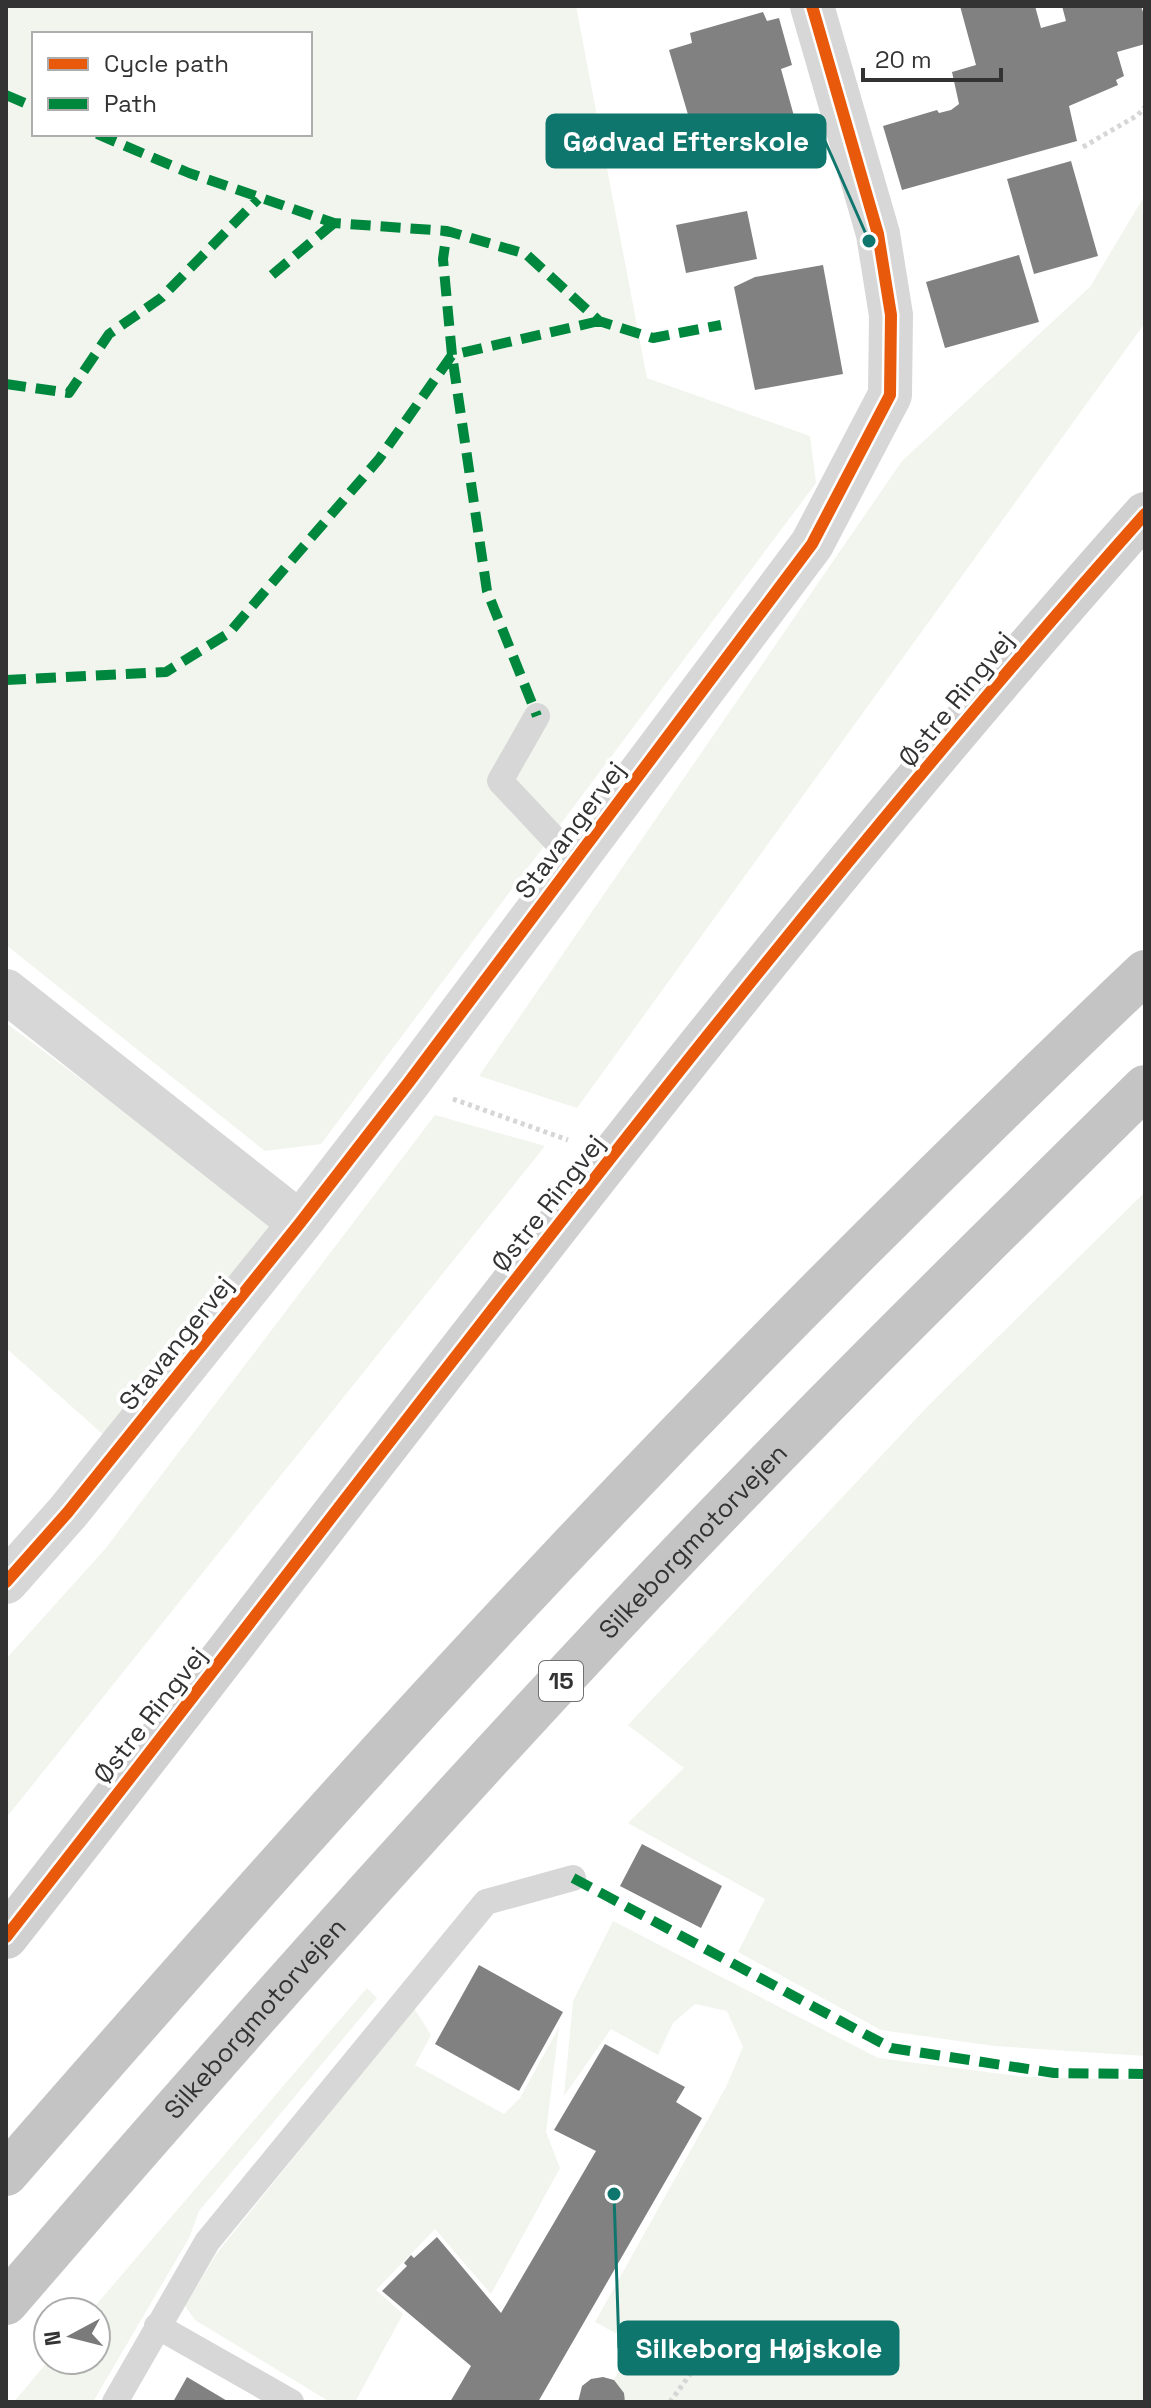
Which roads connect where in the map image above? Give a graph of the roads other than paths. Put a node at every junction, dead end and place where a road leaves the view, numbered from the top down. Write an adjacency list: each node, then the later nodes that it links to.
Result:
1 (812, 6): 4 (street, Stavangervej)
2 (1145, 514): 11 (main road, Østre Ringvej)
3 (537, 716): 4 (lane)
4 (575, 861): 8 (street, Stavangervej)
5 (1145, 972): 12 (highway)
6 (6, 991): 8 (street)
7 (1145, 1087): 13 (highway, Silkeborgmotorvejen / 15)
8 (300, 1223): 9 (street, Stavangervej)
9 (6, 1582)
10 (573, 1878): 14 (lane)
11 (6, 1937)
12 (6, 2174)
13 (6, 2303)
14 (157, 2326): 15 (lane); 16 (lane)
15 (115, 2402)
16 (291, 2402)

